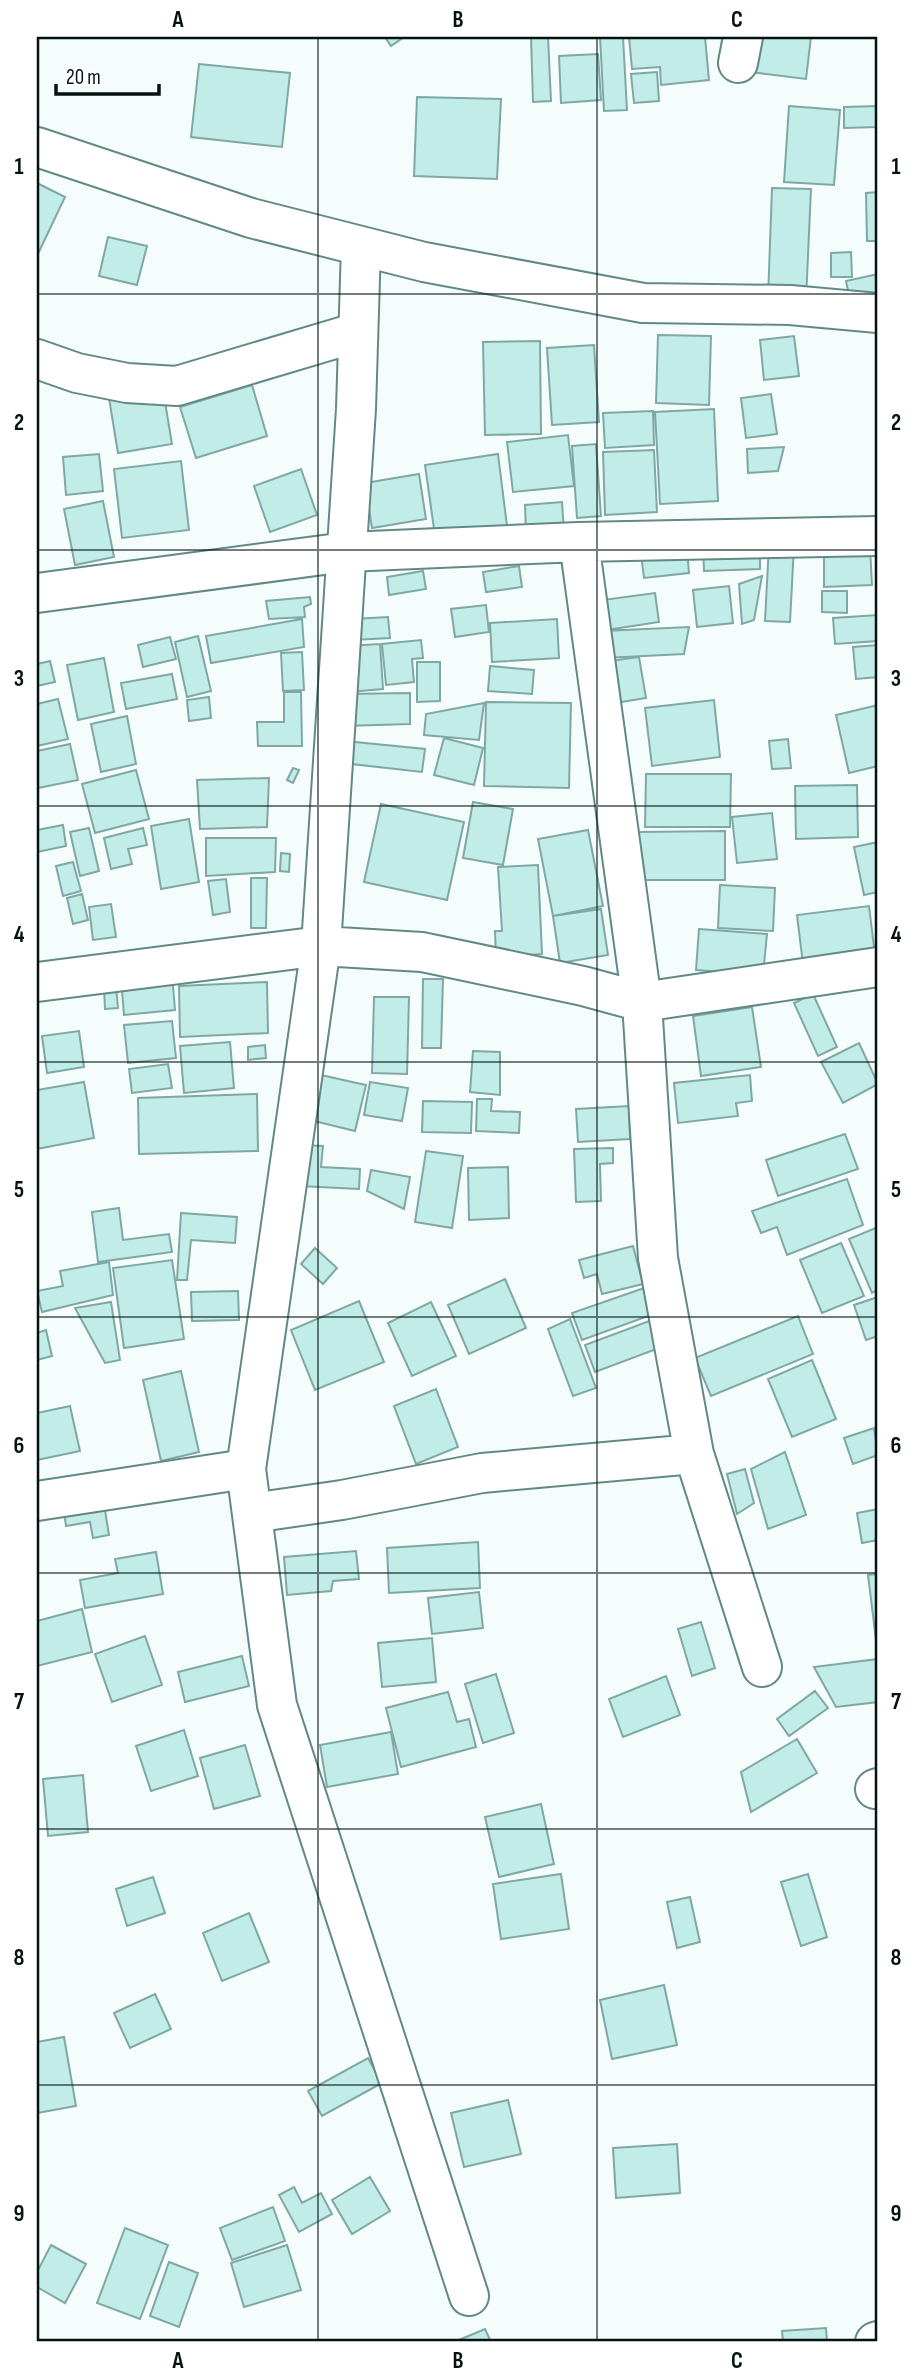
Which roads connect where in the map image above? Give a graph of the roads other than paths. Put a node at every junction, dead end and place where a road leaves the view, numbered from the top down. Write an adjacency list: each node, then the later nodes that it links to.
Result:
1 (37, 147): 2 (street)
2 (362, 246): 3 (street); 4 (street)
3 (878, 313)
4 (358, 332): 5 (street); 8 (street)
5 (37, 359)
6 (878, 536): 7 (street)
7 (579, 542): 8 (street); 13 (street)
8 (346, 552): 9 (street); 10 (street)
9 (37, 593)
10 (321, 946): 12 (street); 13 (street); 15 (street)
11 (878, 967): 13 (street)
12 (37, 982)
13 (642, 1002): 14 (street)
14 (694, 1454): 17 (street); 18 (street)
15 (246, 1469): 16 (street); 17 (street)
16 (37, 1501)
17 (252, 1513): 19 (street)
18 (762, 1667)
19 (469, 2296)

